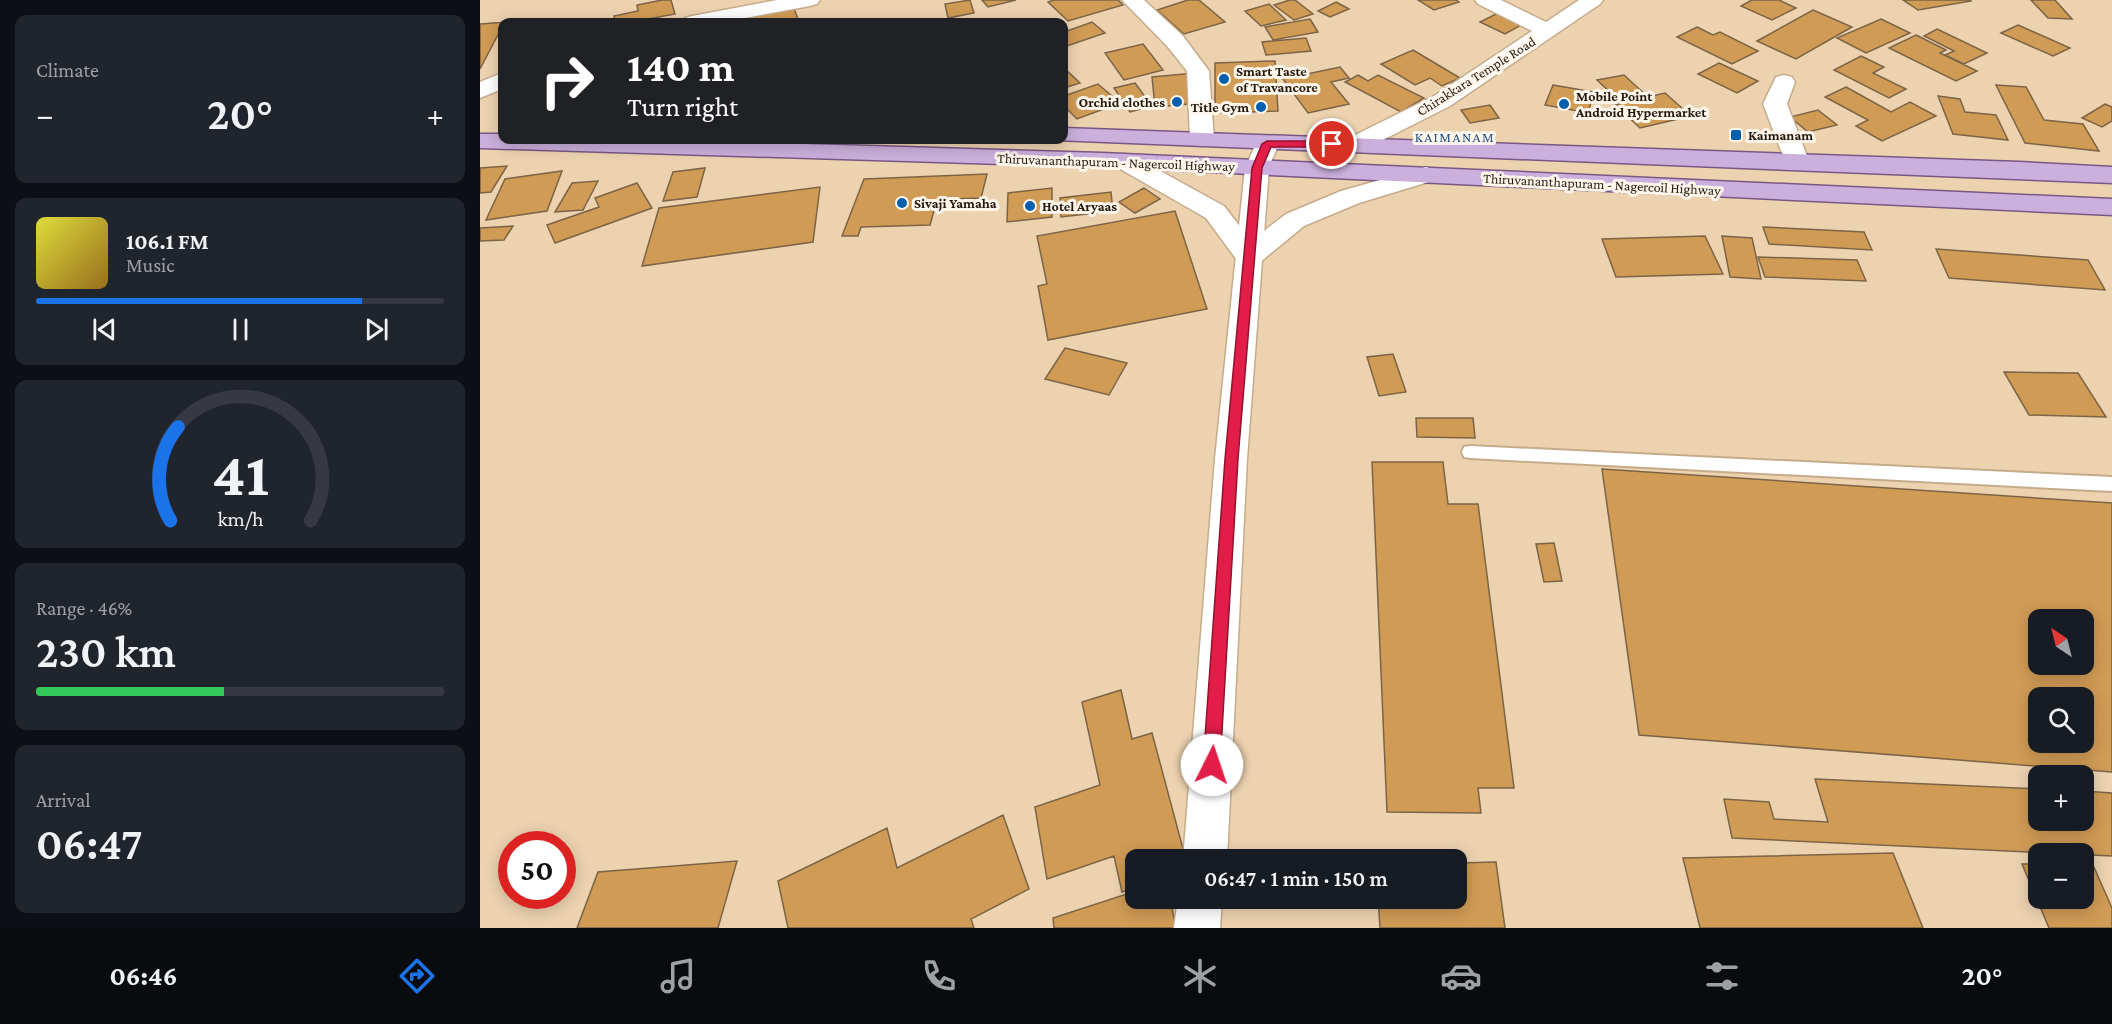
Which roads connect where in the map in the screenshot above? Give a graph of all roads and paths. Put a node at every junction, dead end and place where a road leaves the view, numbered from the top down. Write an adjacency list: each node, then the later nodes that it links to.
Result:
1 (810, 0): 5 (street)
2 (1132, 0): 13 (street)
3 (1485, 0): 6 (street)
4 (1593, 0): 6 (street, Chirakkara Temple Road)
5 (713, 18)
6 (1547, 30): 17 (street, Chirakkara Temple Road)
7 (498, 82): 9 (street)
8 (1784, 82): 20 (street)
9 (480, 91)
10 (480, 127): 11 (main road)
11 (498, 129)
12 (1068, 135): 13 (main road, Thiruvananthapuram - Nagercoil Highway)
13 (1202, 139): 18 (main road, Thiruvananthapuram - Nagercoil Highway)
14 (480, 141): 15 (main road, Thiruvananthapuram - Nagercoil Highway)
15 (498, 142)
16 (577, 144): 19 (main road, Thiruvananthapuram - Nagercoil Highway)
17 (1354, 145): 18 (main road, Thiruvananthapuram - Nagercoil Highway); 20 (main road, Thiruvananthapuram - Nagercoil Highway)
18 (1262, 156): 19 (main road, Thiruvananthapuram - Nagercoil Highway); 22 (main road, Thiruvananthapuram - Nagercoil Highway); 24 (street)
19 (1124, 161): 24 (street)
20 (1797, 161): 21 (main road, Thiruvananthapuram - Nagercoil Highway)
21 (2112, 175)
22 (1426, 176): 23 (main road, Thiruvananthapuram - Nagercoil Highway); 24 (street)
23 (2112, 207)
24 (1249, 257): 27 (street)
25 (1470, 452): 26 (lane)
26 (2112, 484)
27 (1206, 849)
28 (1199, 909): 29 (street)
29 (1197, 928)

